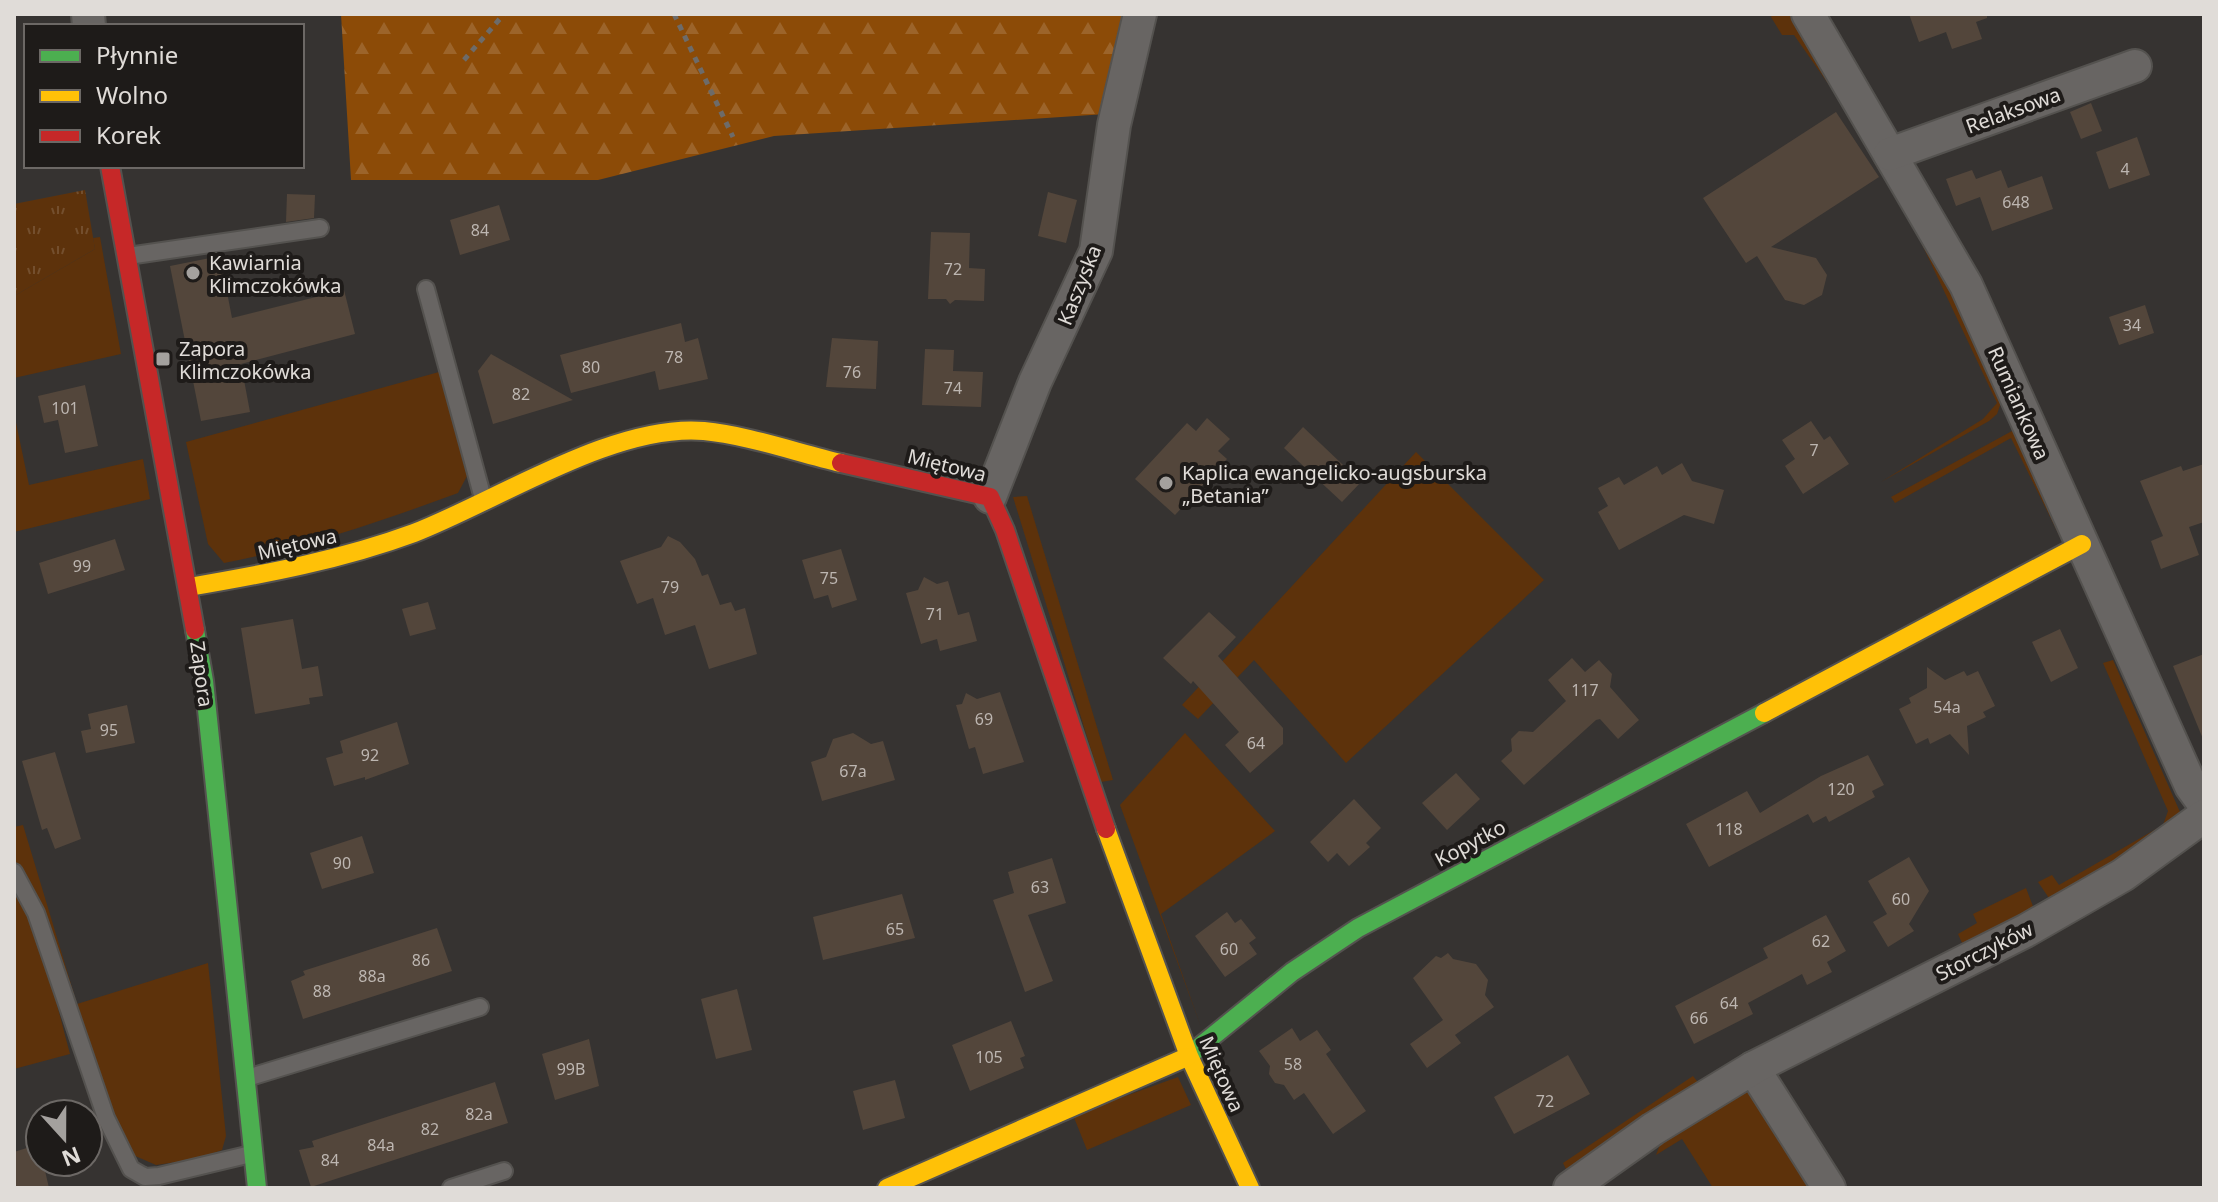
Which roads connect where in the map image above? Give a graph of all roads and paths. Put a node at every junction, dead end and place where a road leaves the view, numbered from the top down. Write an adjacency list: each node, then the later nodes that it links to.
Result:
1 (504, 14): 5 (path)
2 (674, 14): 7 (path)
3 (1140, 14): 13 (street, Kaszyska)
4 (1808, 14): 8 (street, Rumiankowa)
5 (464, 60)
6 (2135, 66): 8 (street, Relaksowa)
7 (733, 137)
8 (1890, 154): 15 (street, Rumiankowa)
9 (110, 168): 11 (street, Zapora)
10 (320, 228): 11 (lane)
11 (127, 256): 16 (street, Zapora)
12 (426, 289): 14 (lane)
13 (990, 497): 14 (street, Miętowa); 21 (street, Miętowa)
14 (484, 504): 16 (street, Miętowa)
15 (2082, 544): 17 (street, Rumiankowa); 21 (street, Kopytko)
16 (189, 587): 23 (street, Zapora)
17 (2204, 804)
18 (2204, 816): 22 (street, Storczyków)
19 (14, 872): 24 (lane)
20 (480, 1007): 23 (lane)
21 (1189, 1056): 28 (street, Kopytko); 29 (street, Miętowa)
22 (1753, 1068): 30 (street, Storczyków); 31 (street)
23 (245, 1079): 24 (street, Zapora)
24 (253, 1153): 26 (street, Zapora)
25 (504, 1171): 27 (lane)
26 (257, 1188)
27 (451, 1188)
28 (887, 1188)
29 (1250, 1188)
30 (1570, 1188)
31 (1829, 1188)

